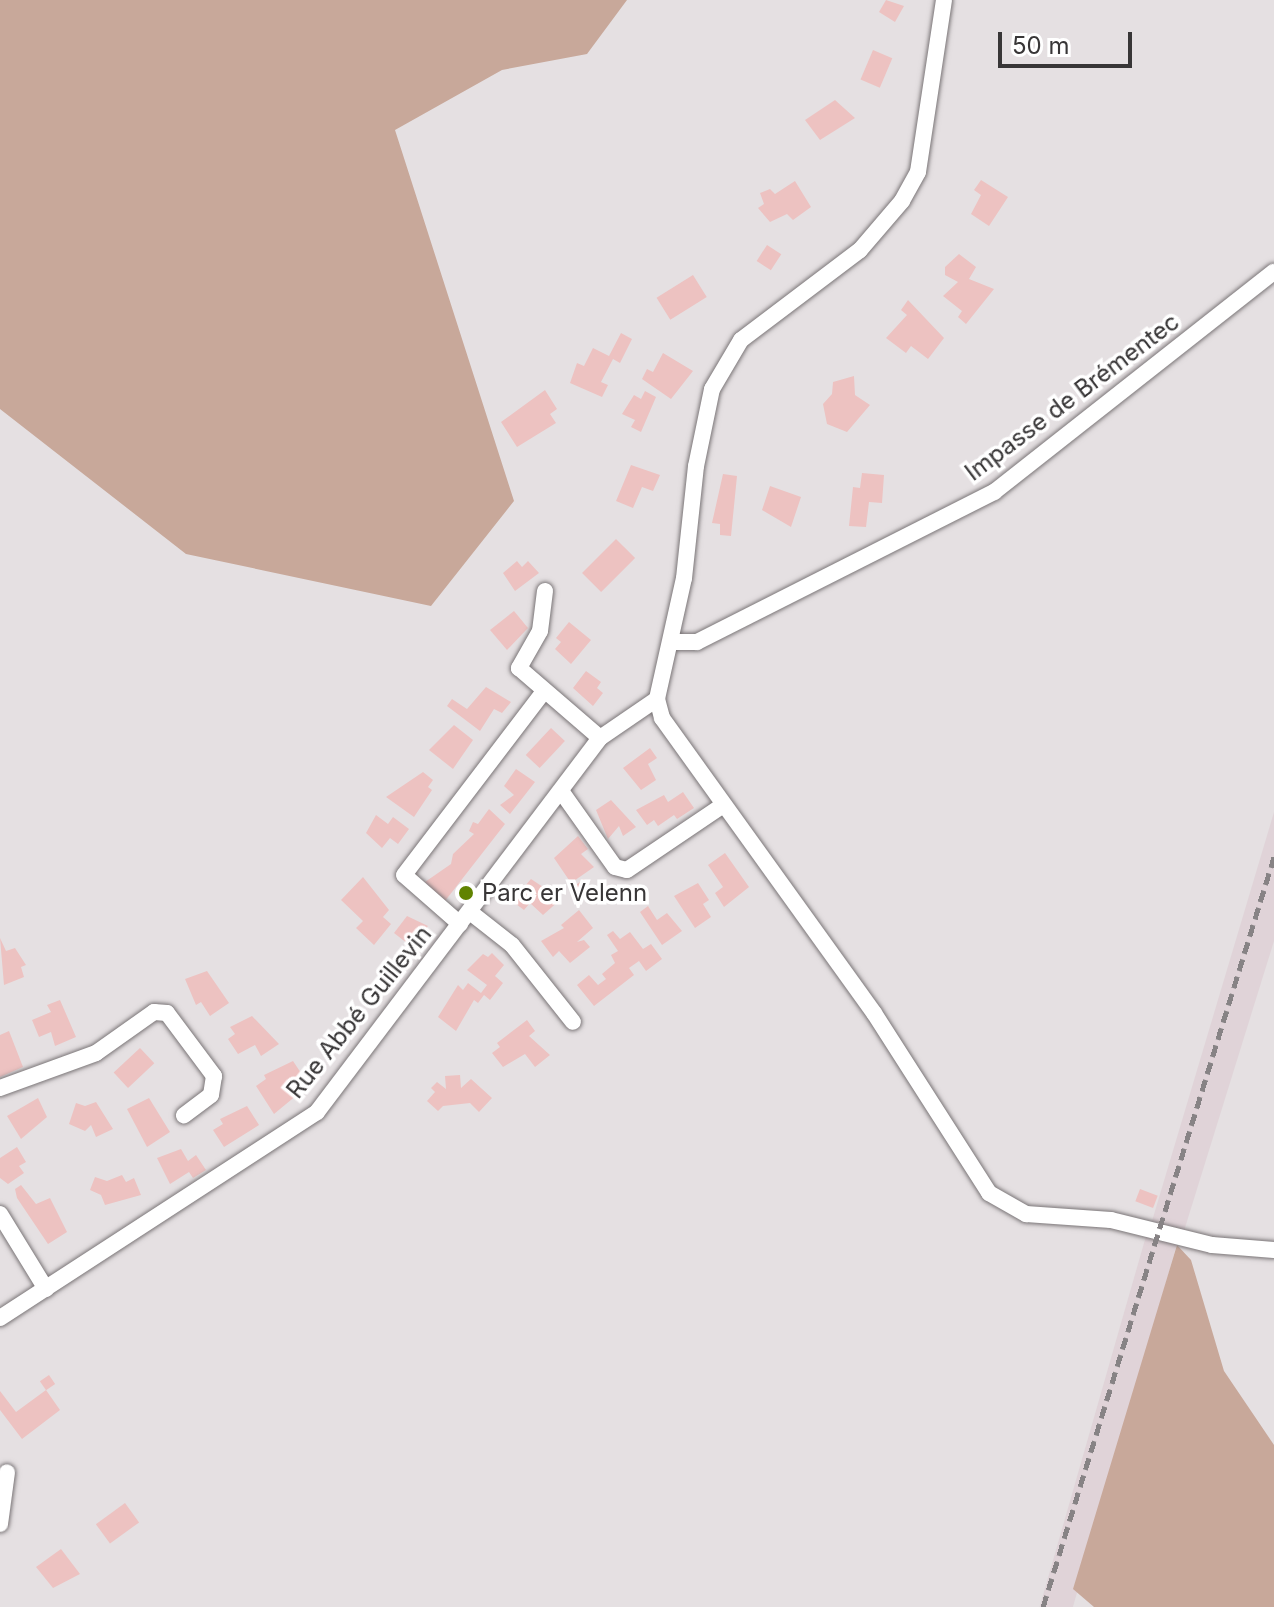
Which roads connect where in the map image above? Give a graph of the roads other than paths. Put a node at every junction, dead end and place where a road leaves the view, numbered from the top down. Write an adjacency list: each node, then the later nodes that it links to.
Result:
1 (944, 0): 4 (street)
2 (1274, 272): 4 (street, Impasse de Brémentec)
3 (545, 591): 5 (street)
4 (673, 642): 6 (street)
5 (544, 691): 7 (street); 10 (street)
6 (657, 699): 7 (street, Rue Abbé Guillevin); 9 (street)
7 (600, 738): 8 (street, Rue Abbé Guillevin)
8 (561, 791): 9 (street); 10 (street, Rue Abbé Guillevin)
9 (722, 806): 15 (street)
10 (465, 918): 11 (street); 16 (street, Rue Abbé Guillevin)
11 (573, 1022)
12 (0, 1088): 13 (street)
13 (184, 1115)
14 (0, 1214): 16 (street)
15 (1274, 1250)
16 (46, 1289): 17 (street, Rue Abbé Guillevin)
17 (0, 1318)
18 (7, 1472): 19 (street)
19 (0, 1524)

